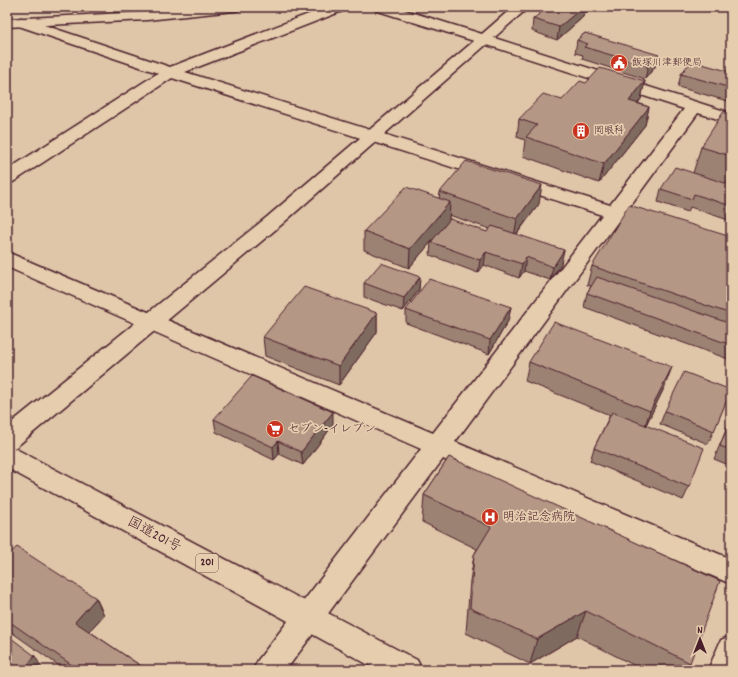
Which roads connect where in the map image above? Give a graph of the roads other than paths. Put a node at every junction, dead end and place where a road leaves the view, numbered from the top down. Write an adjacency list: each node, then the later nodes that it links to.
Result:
1 (234, 7): 5 (main road)
2 (340, 7): 7 (main road)
3 (380, 7): 6 (main road)
4 (522, 7): 6 (main road)
5 (14, 23): 7 (main road)
6 (484, 39): 8 (main road); 10 (main road)
7 (170, 72): 10 (main road); 11 (main road)
8 (694, 106): 9 (main road); 12 (main road)
9 (731, 118)
10 (372, 136): 12 (main road); 15 (main road)
11 (7, 178)
12 (614, 212): 13 (main road); 17 (main road)
13 (665, 228)
14 (7, 259): 15 (main road)
15 (151, 322): 16 (main road); 17 (main road)
16 (7, 440)
17 (438, 446): 19 (main road); 20 (main road)
18 (7, 456): 20 (main road, 国道201号 / 201)
19 (731, 572)
20 (308, 618): 22 (main road); 23 (main road, 国道201号 / 201)
21 (731, 650): 24 (main road)
22 (268, 670)
23 (406, 670)
24 (723, 670)

